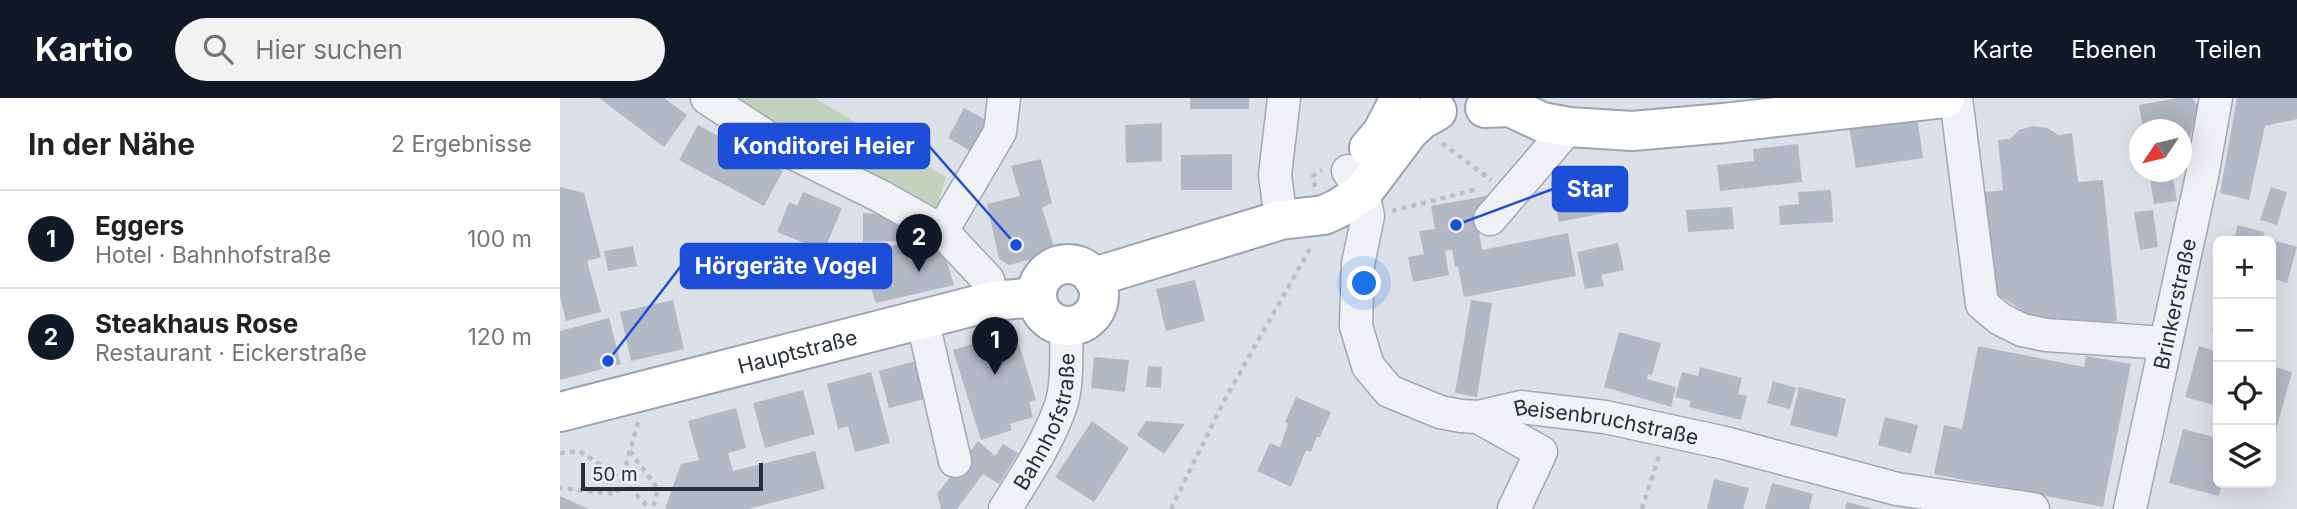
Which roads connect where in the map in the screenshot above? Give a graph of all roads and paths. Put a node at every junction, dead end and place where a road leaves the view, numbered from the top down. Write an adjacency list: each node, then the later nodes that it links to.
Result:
1 (707, 98): 16 (street)
2 (1004, 98): 16 (street)
3 (1284, 98): 15 (street)
4 (1400, 98): 13 (main road)
5 (1541, 98): 12 (main road)
6 (1945, 98): 10 (main road)
7 (1956, 98): 23 (street)
8 (2216, 98): 23 (street, Brinkerstraße)
9 (1492, 103): 11 (main road); 12 (main road)
10 (1723, 111): 12 (main road)
11 (1428, 115): 13 (main road); 13 (path)
12 (1569, 127): 14 (street)
13 (1365, 192): 15 (main road); 26 (street, Beisenbruchstraße)
14 (1490, 219)
15 (1281, 220): 18 (main road)
16 (942, 231): 20 (street)
17 (1313, 243): 35 (path)
18 (1094, 279): 19 (main road); 22 (main road)
19 (1037, 297): 20 (main road, Hauptstraße); 22 (main road)
20 (993, 301): 21 (main road, Hauptstraße)
21 (922, 318): 24 (main road, Hauptstraße); 30 (street)
22 (1067, 326): 34 (street, Bahnhofstraße)
23 (2166, 343): 39 (street, Brinkerstraße)
24 (648, 389): 25 (main road, Hauptstraße); 28 (path)
25 (560, 412)
26 (1478, 417): 27 (street, Beisenbruchstraße); 36 (street)
27 (1667, 430): 37 (path); 38 (street, Beisenbruchstraße)
28 (630, 451): 31 (path); 33 (path)
29 (560, 453): 31 (path)
30 (955, 461)
31 (622, 479): 32 (path); 33 (path)
32 (560, 488)
33 (652, 509)
34 (1005, 509)
35 (1171, 509)
36 (1514, 509)
37 (1642, 509)
38 (2033, 509)
39 (2130, 509)

